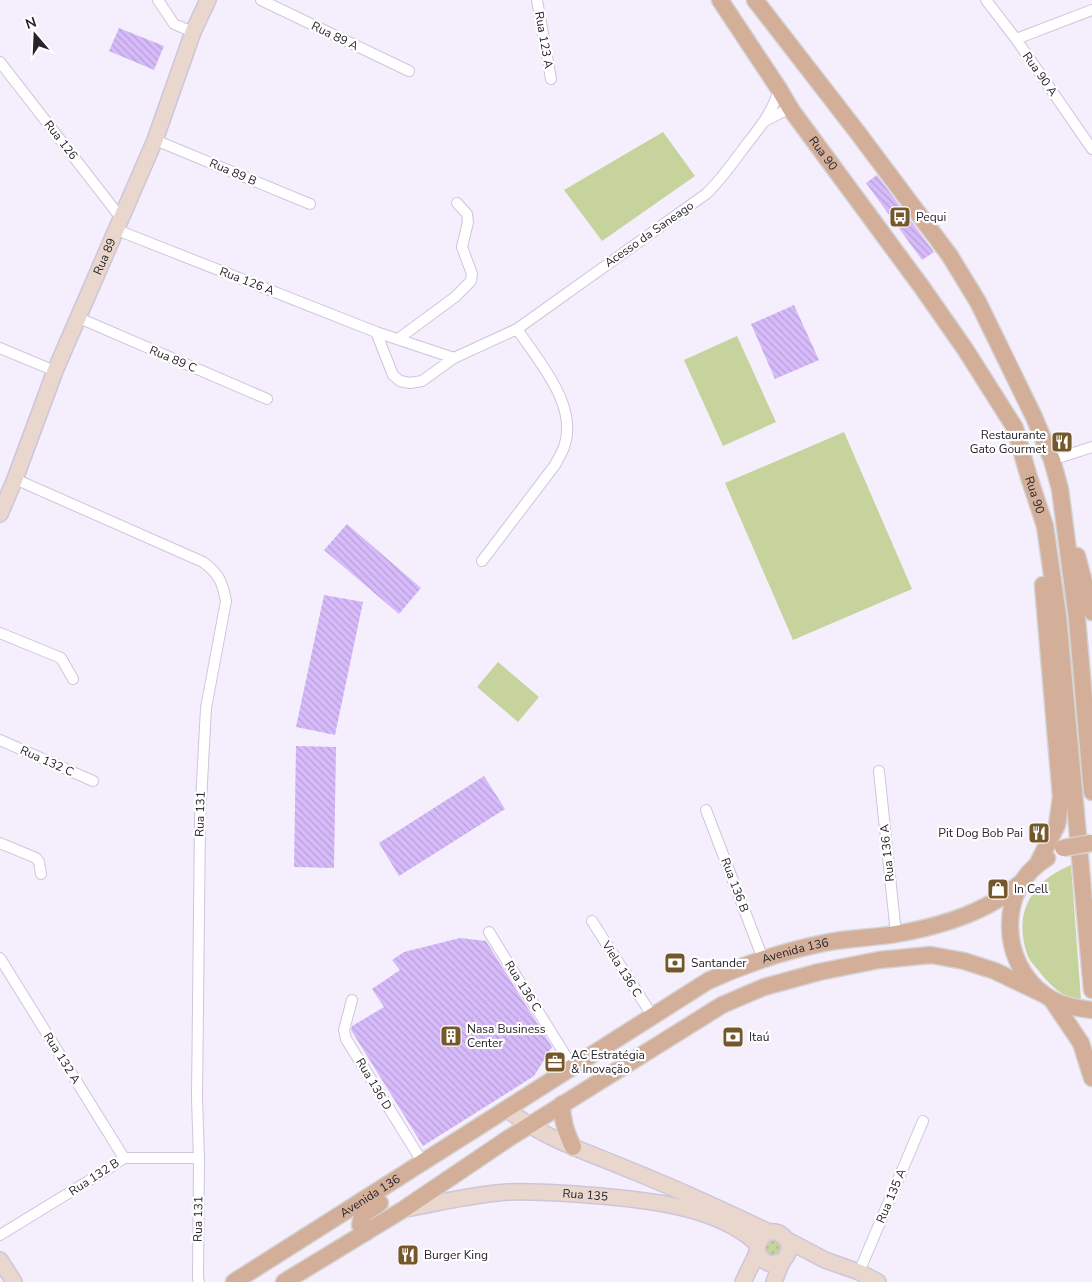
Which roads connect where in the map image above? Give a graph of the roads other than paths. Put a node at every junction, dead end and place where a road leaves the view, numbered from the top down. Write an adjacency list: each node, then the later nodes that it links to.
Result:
1 (158, 0): 9 (street)
2 (208, 0): 9 (main road, Rua 89)
3 (261, 0): 12 (street, Rua 89 A)
4 (537, 0): 13 (street, Rua 123 A)
5 (720, 0): 14 (main road, Rua 90)
6 (755, 0): 31 (main road, Rua 90)
7 (986, 0): 10 (street, Rua 90 A)
8 (1092, 10): 10 (street)
9 (193, 32): 17 (main road, Rua 89)
10 (1016, 39): 18 (street, Rua 90 A)
11 (0, 62): 21 (street, Rua 126)
12 (409, 72)
13 (551, 79)
14 (779, 89): 15 (main road, Rua 90); 16 (street, Acesso da Saneago)
15 (792, 111): 16 (street, Acesso da Saneago); 32 (main road, Rua 90)
16 (764, 122): 23 (street, Acesso da Saneago)
17 (155, 140): 20 (street, Rua 89 B); 21 (main road, Rua 89)
18 (1092, 149)
19 (457, 203): 25 (street)
20 (310, 204)
21 (119, 224): 22 (main road, Rua 89); 24 (street, Rua 126 A)
22 (79, 318): 28 (main road, Rua 89); 29 (street, Rua 89 C)
23 (517, 329): 27 (street, Acesso da Saneago); 36 (street)
24 (376, 332): 25 (street); 27 (street, Acesso da Saneago)
25 (398, 339): 27 (street)
26 (0, 348): 28 (street)
27 (454, 358)
28 (55, 371): 33 (main road, Rua 89)
29 (267, 399)
30 (1092, 447): 31 (street)
31 (1052, 460): 34 (main road, Rua 90)
32 (1028, 474): 47 (main road); 55 (main road, Rua 90)
33 (15, 479): 35 (main road, Rua 89); 69 (street, Rua 131)
34 (1060, 489): 37 (main road); 43 (main road, Rua 90)
35 (0, 514)
36 (482, 561)
37 (1092, 612)
38 (0, 633): 39 (street)
39 (73, 680)
40 (0, 740): 42 (street, Rua 132 C)
41 (879, 772): 52 (street, Rua 136 A)
42 (93, 781)
43 (1092, 792)
44 (706, 810): 54 (street, Rua 136 B)
45 (1092, 843): 47 (main road, bridge)
46 (0, 844): 48 (street)
47 (1038, 863): 49 (main road)
48 (41, 874)
49 (1022, 882): 52 (main road, Avenida 136); 56 (main road)
50 (592, 921): 59 (street, Viela 136 C)
51 (489, 932): 60 (street, Rua 136 C)
52 (896, 934): 54 (main road, Avenida 136)
53 (0, 958): 68 (street, Rua 132 A)
54 (763, 959): 59 (main road, Avenida 136)
55 (1092, 990)
56 (1047, 997): 58 (main road, Avenida 136); 61 (main road); 62 (main road, Avenida 136)
57 (352, 1000): 70 (street, Rua 136 D)
58 (1092, 1010)
59 (653, 1017): 60 (main road, Avenida 136)
60 (572, 1066): 63 (main road, Avenida 136)
61 (1092, 1078)
62 (562, 1104): 65 (main road, Avenida 136); 67 (main road)
63 (507, 1109): 65 (main road); 66 (main road, Avenida 136)
64 (923, 1121): 78 (street, Rua 135 A)
65 (529, 1126): 67 (main road); 71 (main road, Avenida 136)
66 (452, 1145): 70 (main road, Avenida 136); 73 (main road)
67 (573, 1147): 72 (main road)
68 (124, 1158): 69 (street, Rua 132 B); 74 (street, Rua 132 B)
69 (199, 1158): 80 (street, Rua 131)
70 (423, 1163): 81 (main road, Avenida 136)
71 (404, 1209): 73 (main road, Avenida 136); 75 (main road, Rua 135)
72 (769, 1232): 75 (main road); 76 (main road)
73 (365, 1233): 82 (main road, Avenida 136)
74 (0, 1235)
75 (757, 1248): 76 (main road); 83 (main road)
76 (786, 1252): 78 (main road); 84 (main road)
77 (0, 1260): 79 (main road)
78 (859, 1272): 85 (main road)
79 (14, 1282)
80 (199, 1282)
81 (234, 1282)
82 (284, 1282)
83 (744, 1282)
84 (774, 1282)
85 (878, 1282)

